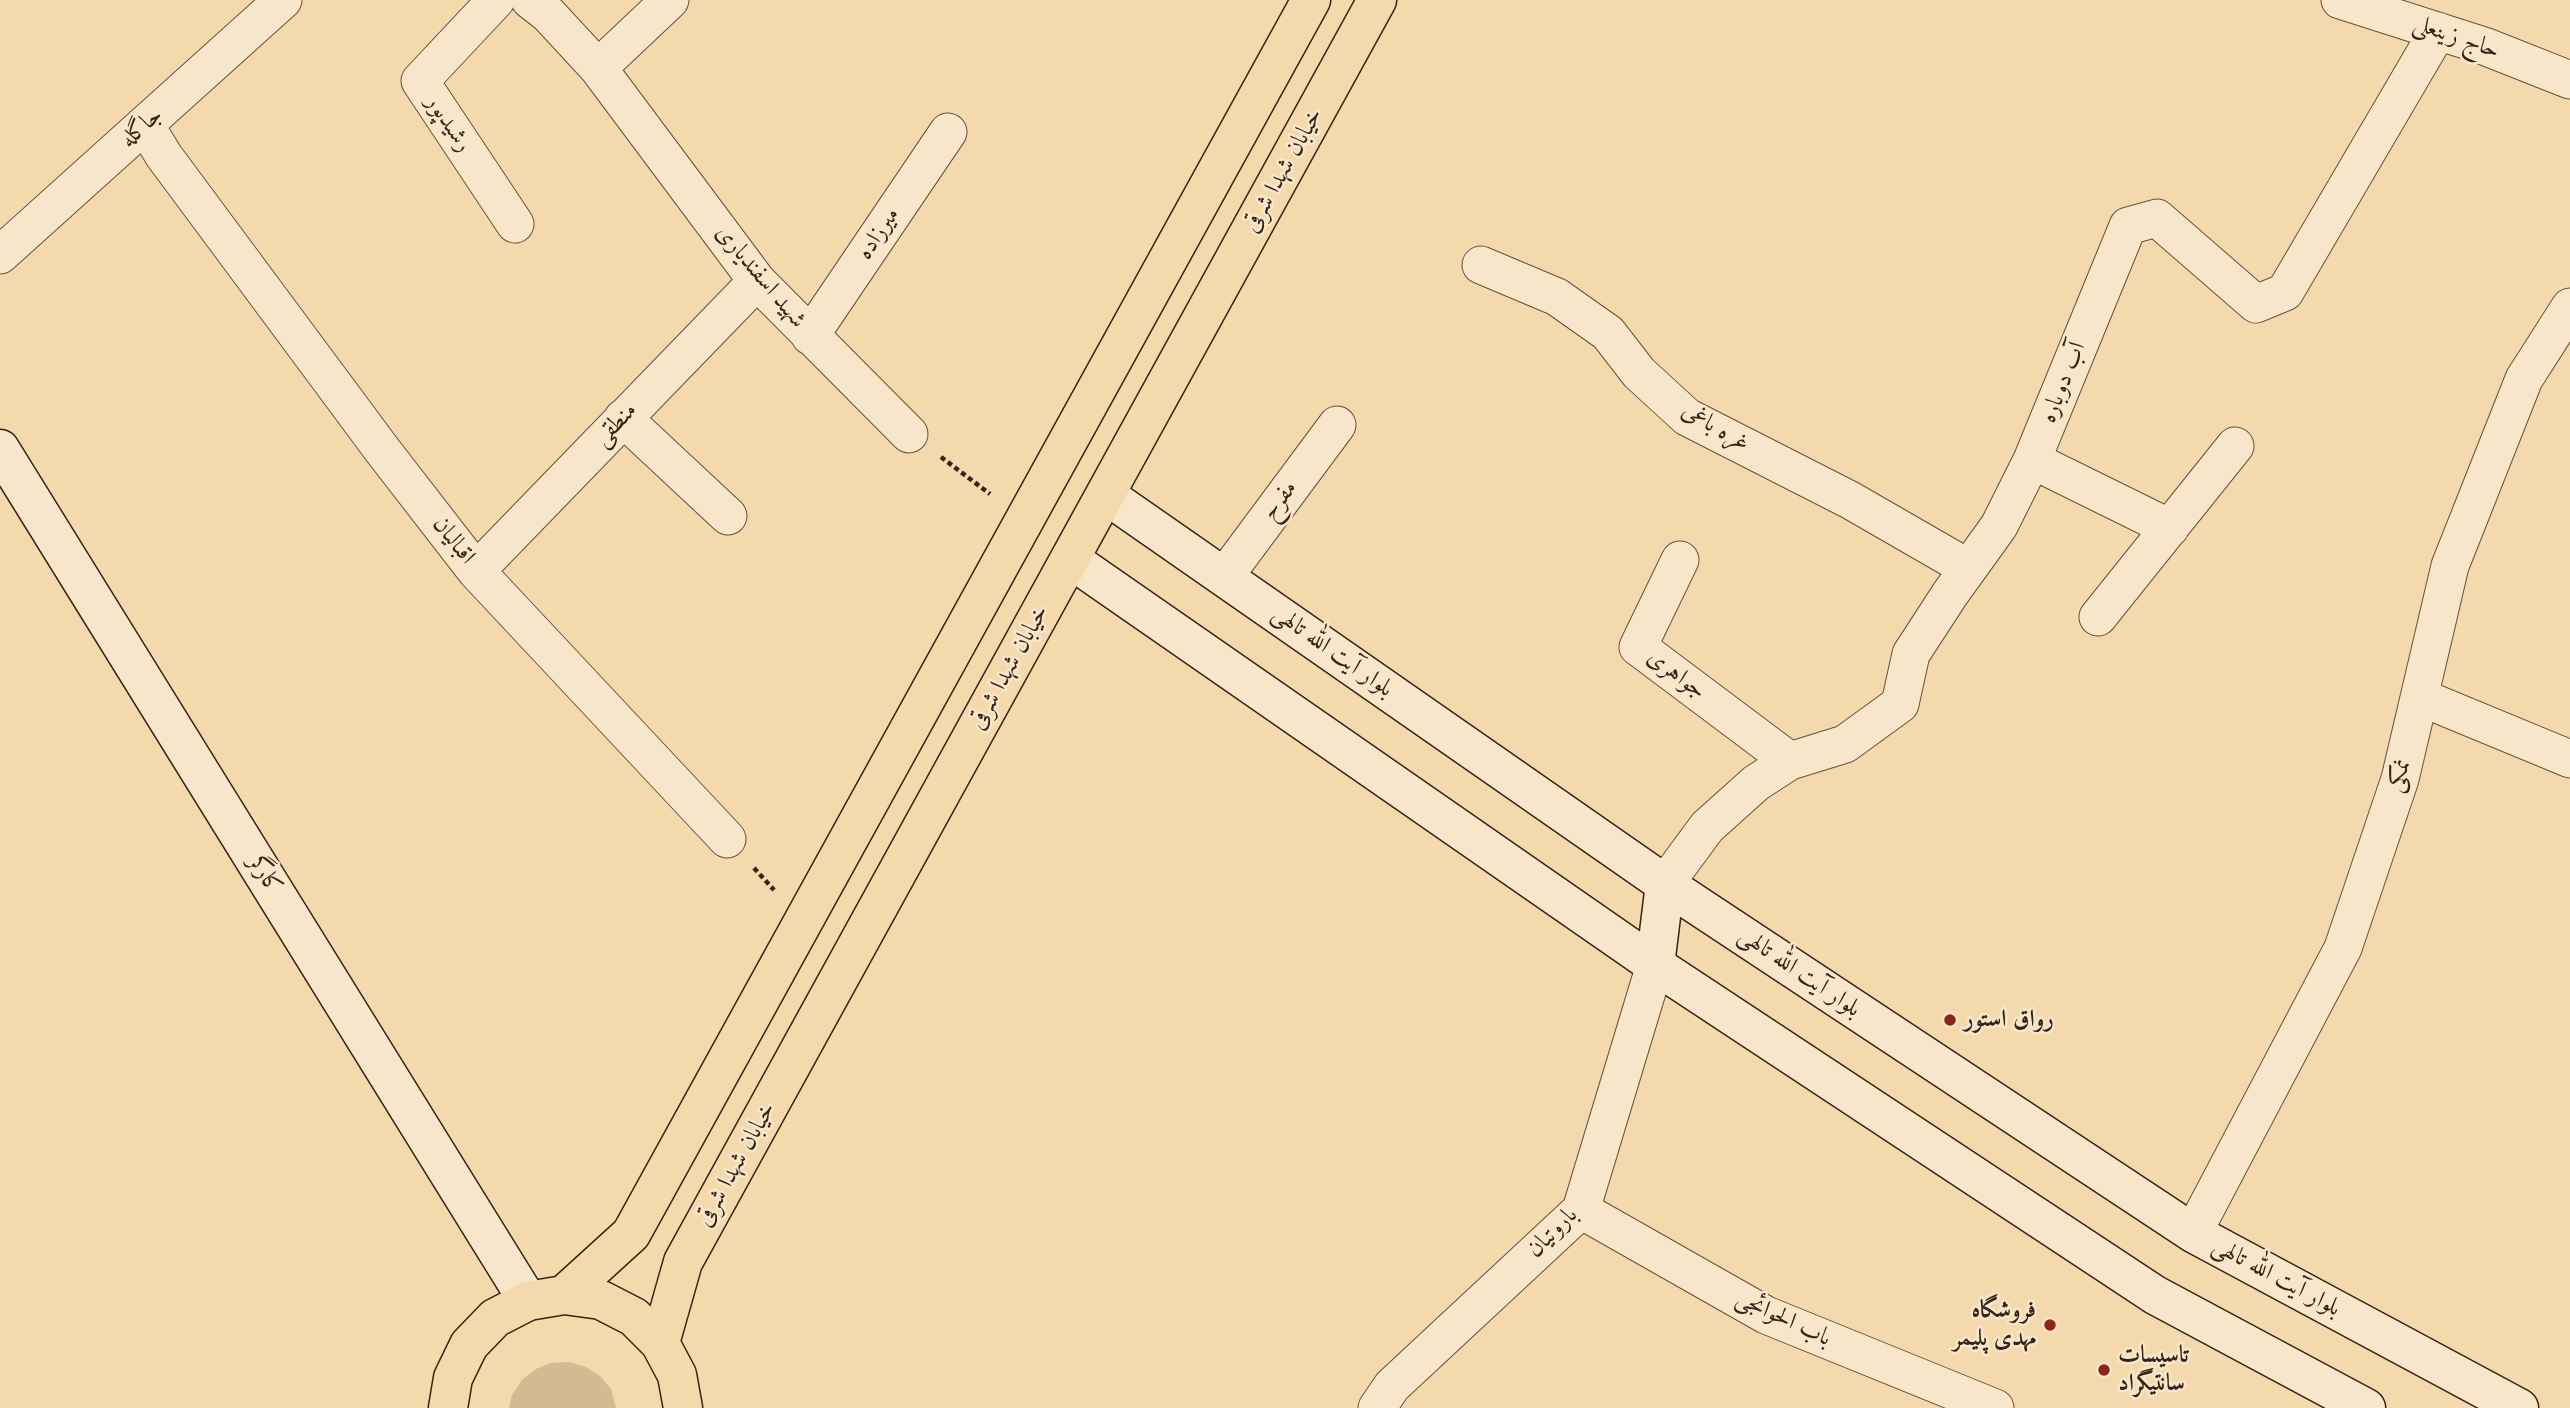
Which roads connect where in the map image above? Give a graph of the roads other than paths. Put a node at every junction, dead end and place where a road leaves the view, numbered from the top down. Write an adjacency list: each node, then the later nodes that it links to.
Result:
1 (283, 0): 11 (street, جاگله)
2 (496, 0): 13 (street, رشیدپور)
3 (530, 0): 9 (street, شهید اسفندیاری)
4 (670, 0): 9 (street)
5 (1311, 0): 42 (main road)
6 (1377, 0): 25 (main road, خیابان شهدا شرقی)
7 (2340, 0): 8 (street, حاج زینعلی)
8 (2438, 31): 10 (street, حاج زینعلی); 24 (street, آب دوباره)
9 (598, 68): 16 (street, شهید اسفندیاری)
10 (2570, 80)
11 (145, 125): 14 (street, جاگله); 31 (street, اقبالیان)
12 (948, 132): 18 (street, میرزاده)
13 (515, 224)
14 (0, 255)
15 (1481, 265): 30 (street, غره باغی)
16 (757, 281): 18 (street, شهید اسفندیاری); 19 (street, منطقی)
17 (2570, 307): 34 (street, نمکی)
18 (810, 336): 21 (street, شهید اسفندیاری)
19 (623, 418): 26 (street); 31 (street, منطقی)
20 (1337, 425): 32 (street, مفرح)
21 (909, 434)
22 (2235, 446): 27 (street)
23 (0, 449): 42 (main road, کارگر)
24 (2032, 460): 27 (street); 30 (street, آب دوباره)
25 (1106, 495): 28 (main road, خیابان شهدا شرقی); 32 (main road, بلوار آیت الله تالهی)
26 (728, 516)
27 (2170, 527): 33 (street)
28 (1070, 559): 39 (main road); 43 (main road, خیابان شهدا شرقی)
29 (1680, 560): 36 (street, جواهری)
30 (1968, 568): 36 (street, آب دوباره)
31 (477, 571): 37 (street, اقبالیان)
32 (1224, 577): 38 (main road, بلوار آیت الله تالهی)
33 (2098, 617)
34 (2420, 697): 35 (street); 41 (street, نمکی)
35 (2570, 759)
36 (1790, 761): 38 (street, آب دوباره)
37 (727, 839)
38 (1665, 884): 39 (main road); 41 (main road, بلوار آیت الله تالهی)
39 (1655, 965): 40 (street, باروتیان); 48 (main road)
40 (1581, 1210): 46 (street, باروتیان); 47 (street, باب الحوائجی)
41 (2193, 1233): 49 (main road, بلوار آیت الله تالهی)
42 (546, 1298): 43 (main road); 44 (main road)
43 (660, 1343): 45 (main road)
44 (448, 1408)
45 (683, 1408)
46 (1377, 1408)
47 (1995, 1408)
48 (2366, 1408)
49 (2519, 1408)

